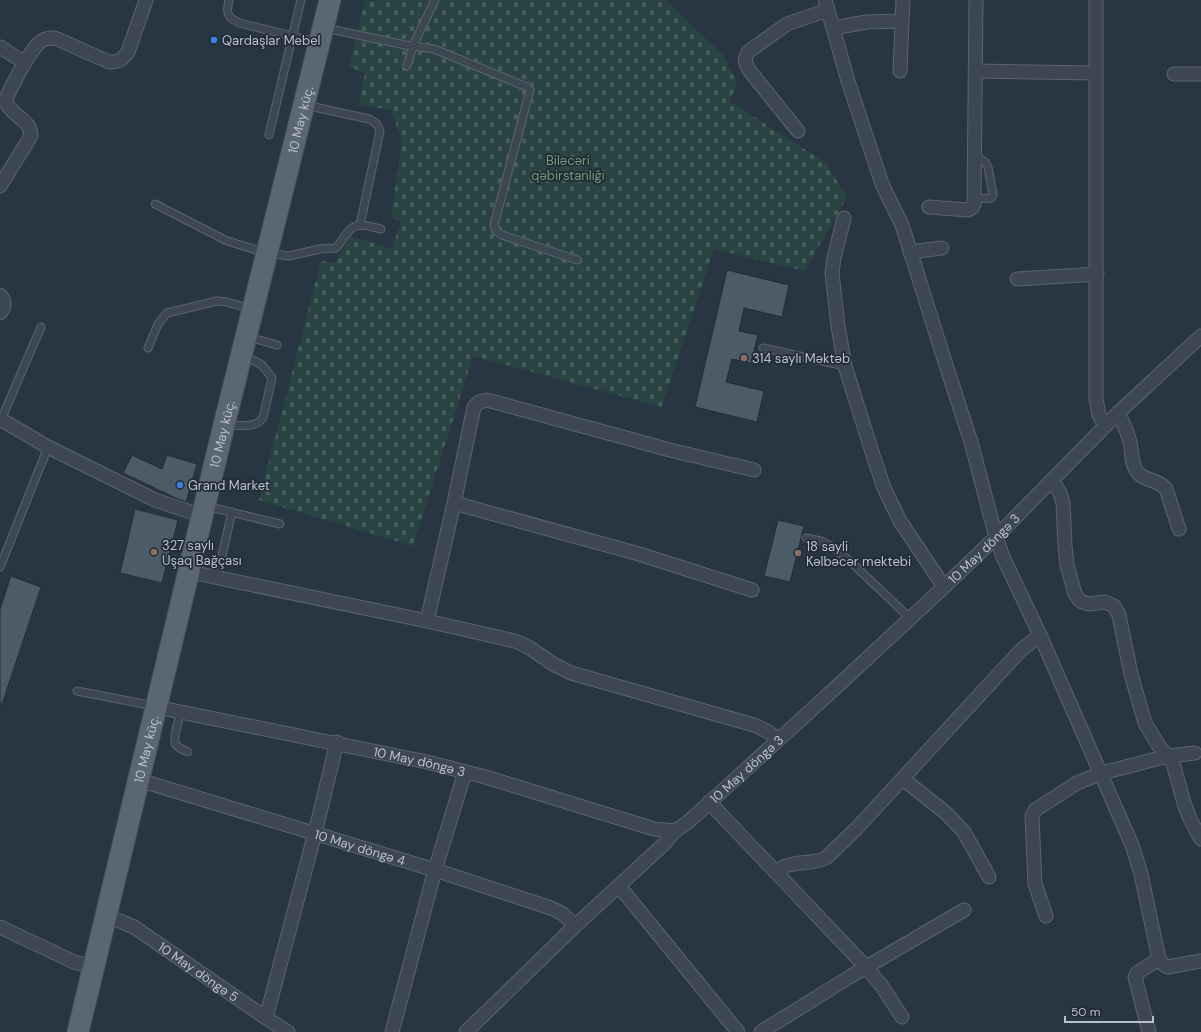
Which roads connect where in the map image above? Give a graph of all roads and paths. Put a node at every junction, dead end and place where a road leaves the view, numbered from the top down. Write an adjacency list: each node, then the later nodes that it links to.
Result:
1 (146, 0): 16 (street)
2 (229, 0): 13 (lane)
3 (301, 0): 13 (lane)
4 (330, 0): 12 (main road, 10 May küç.)
5 (435, 0): 14 (lane)
6 (902, 0): 10 (street)
7 (976, 0): 19 (street)
8 (1096, 0): 20 (street)
9 (827, 5): 11 (street); 24 (street)
10 (902, 21): 11 (street); 18 (street)
11 (833, 28): 35 (street)
12 (321, 35): 13 (lane); 14 (lane); 23 (main road, 10 May küç.)
13 (292, 36): 25 (lane)
14 (413, 46): 17 (lane); 37 (lane)
15 (0, 47): 16 (street)
16 (25, 63): 27 (street)
17 (407, 66)
18 (900, 71)
19 (976, 71): 20 (street); 26 (street)
20 (1096, 73): 38 (street)
21 (1174, 74): 22 (street)
22 (1201, 74)
23 (304, 104): 32 (lane); 36 (main road, 10 May küç.)
24 (798, 131)
25 (269, 135)
26 (975, 156): 28 (street); 28 (lane)
27 (0, 186)
28 (974, 199): 30 (street)
29 (155, 204): 36 (lane)
30 (929, 207)
31 (844, 218): 49 (street)
32 (360, 225): 33 (lane); 36 (lane)
33 (381, 229)
34 (942, 248): 35 (street)
35 (910, 252): 62 (street)
36 (267, 253): 41 (main road, 10 May küç.)
37 (577, 260)
38 (1097, 274): 39 (street); 53 (street)
39 (1017, 279)
40 (0, 295): 42 (street)
41 (253, 310): 46 (main road, 10 May küç.); 47 (lane)
42 (0, 313)
43 (41, 327): 51 (lane)
44 (1201, 336): 50 (street, 10 May döngə 3)
45 (277, 345): 46 (lane)
46 (244, 346): 52 (main road, 10 May küç.); 52 (lane)
47 (148, 348)
48 (763, 348): 49 (lane)
49 (845, 366): 67 (street)
50 (1118, 413): 53 (street, 10 May döngə 3); 61 (street)
51 (0, 419): 54 (street)
52 (224, 425): 58 (main road, 10 May küç.)
53 (1106, 425): 56 (street, 10 May döngə 3)
54 (48, 447): 58 (street); 64 (lane)
55 (754, 470): 57 (street)
56 (1052, 480): 62 (street, 10 May döngə 3); 79 (street)
57 (454, 503): 68 (street); 70 (street)
58 (204, 511): 59 (lane); 65 (main road, 10 May küç.)
59 (232, 512): 60 (lane); 66 (lane)
60 (280, 524)
61 (1179, 529)
62 (996, 537): 67 (street, 10 May döngə 3); 71 (street)
63 (806, 538): 69 (lane)
64 (0, 567)
65 (190, 572): 66 (street); 73 (main road, 10 May küç.)
66 (217, 577): 70 (street)
67 (944, 587): 69 (street, 10 May döngə 3)
68 (752, 590)
69 (910, 618): 75 (street, 10 May döngə 3)
70 (427, 621): 75 (street)
71 (1040, 635): 81 (street); 82 (street)
72 (77, 692): 73 (lane)
73 (156, 707): 74 (street, 10 May döngə 3); 83 (main road, 10 May küç.)
74 (181, 712): 76 (street, 10 May döngə 3); 77 (lane)
75 (777, 740): 84 (street, 10 May döngə 3)
76 (337, 742): 80 (street, 10 May döngə 3); 86 (street)
77 (188, 752)
78 (1195, 753): 79 (street)
79 (1168, 756): 81 (street); 87 (street)
80 (466, 772): 85 (street, 10 May döngə 3); 88 (street)
81 (1102, 773): 93 (street); 97 (street)
82 (902, 779): 89 (street); 90 (street)
83 (139, 780): 86 (street, 10 May döngə 4); 94 (main road, 10 May küç.)
84 (708, 802): 85 (street, 10 May döngə 3); 89 (street)
85 (675, 831): 91 (street)
86 (315, 833): 88 (street, 10 May döngə 4); 102 (street)
87 (1201, 840)
88 (435, 870): 95 (street, 10 May döngə 4); 105 (street)
89 (775, 872): 99 (street)
90 (989, 877)
91 (618, 886): 95 (street); 107 (street)
92 (964, 910): 99 (street)
93 (1046, 916)
94 (106, 918): 100 (main road, 10 May küç.); 102 (street, 10 May döngə 5)
95 (575, 926): 106 (street)
96 (0, 927): 100 (street)
97 (1159, 959): 98 (street); 109 (street)
98 (1201, 961)
99 (866, 967): 101 (street); 108 (street)
100 (95, 968): 103 (main road, 10 May küç.)
101 (902, 1017)
102 (266, 1018): 104 (street, 10 May döngə 5)
103 (78, 1032)
104 (288, 1032)
105 (392, 1032)
106 (466, 1032)
107 (738, 1032)
108 (761, 1032)
109 (1150, 1032)

